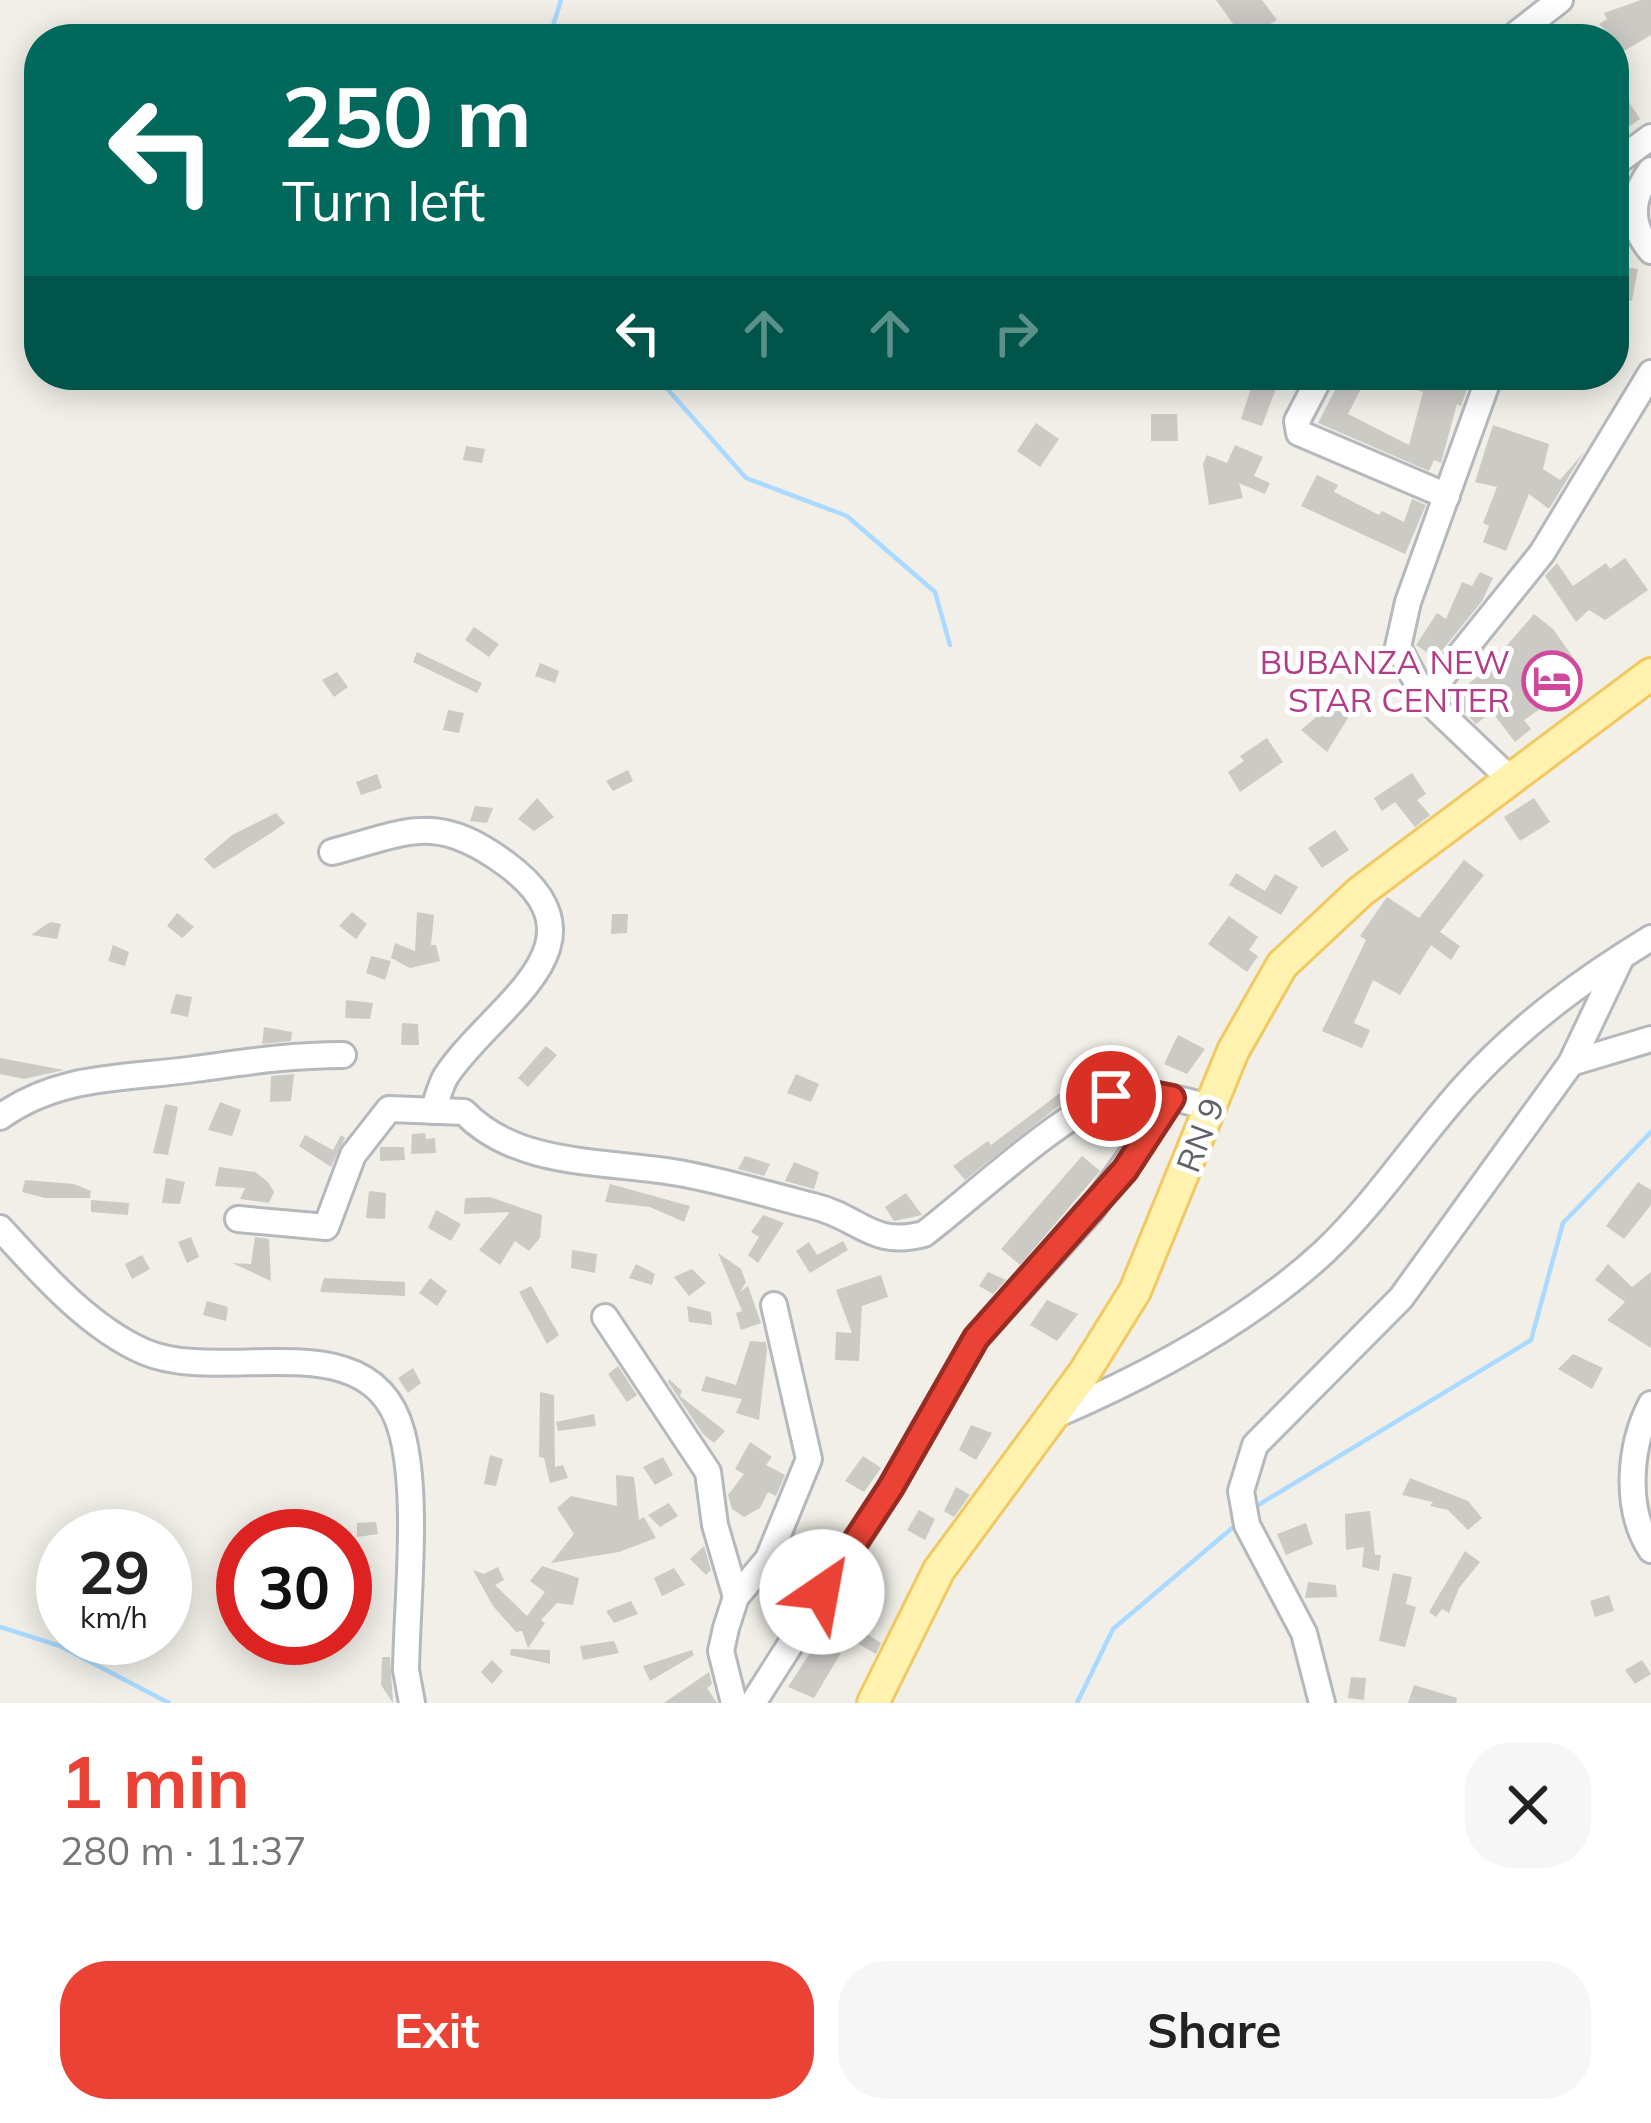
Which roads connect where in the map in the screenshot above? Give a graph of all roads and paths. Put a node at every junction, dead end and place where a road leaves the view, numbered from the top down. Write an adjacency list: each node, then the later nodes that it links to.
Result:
1 (1560, 0): 2 (street)
2 (1529, 24)
3 (1651, 170): 4 (street)
4 (1651, 250)
5 (1651, 374): 10 (street)
6 (1314, 390): 8 (street)
7 (1485, 390): 8 (street)
8 (1447, 496): 10 (street)
9 (1651, 674): 11 (main road, RN 9 / RN 9)
10 (1424, 698): 11 (street)
11 (1510, 778): 19 (main road, RN 9 / RN 9)
12 (332, 852): 20 (street)
13 (1651, 938): 14 (street)
14 (1622, 956): 17 (street); 27 (street)
15 (1651, 1040): 17 (street)
16 (343, 1055): 21 (street)
17 (1571, 1063): 34 (street)
18 (1172, 1098): 19 (street); 20 (street); 32 (street)
19 (1210, 1107): 27 (main road, RN 9 / RN 9)
20 (433, 1111): 22 (street)
21 (0, 1118)
22 (238, 1219)
23 (0, 1228): 30 (street)
24 (774, 1305): 29 (street)
25 (605, 1317): 29 (street)
26 (1651, 1404): 28 (street)
27 (1052, 1417): 33 (main road, RN 9 / RN 9)
28 (1651, 1550)
29 (736, 1597): 31 (street)
30 (412, 1703)
31 (734, 1703)
32 (753, 1703)
33 (872, 1703)
34 (1322, 1703)

